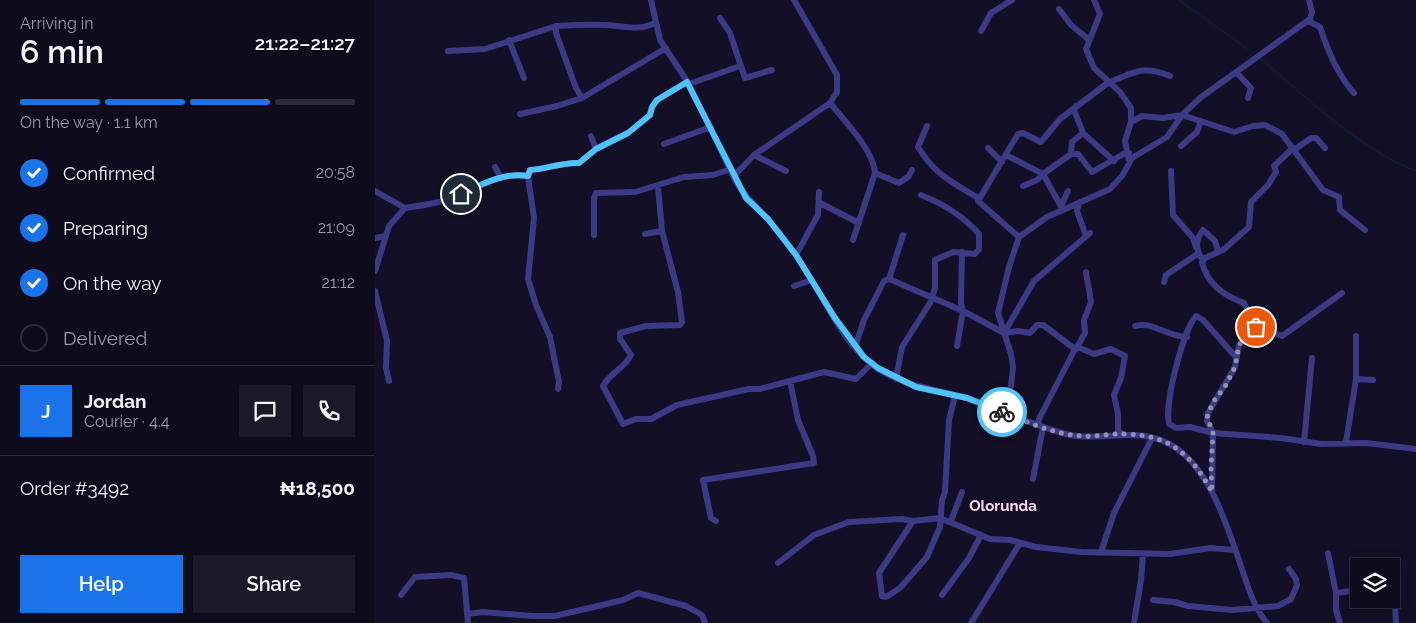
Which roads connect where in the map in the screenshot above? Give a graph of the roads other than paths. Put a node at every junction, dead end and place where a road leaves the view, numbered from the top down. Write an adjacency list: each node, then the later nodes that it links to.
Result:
1 (651, 0): 9 (street)
2 (794, 0): 26 (street)
3 (1012, 0): 11 (street)
4 (1094, 0): 12 (street)
5 (1309, 0): 8 (street)
6 (1059, 9): 12 (street)
7 (720, 18): 16 (street)
8 (1308, 21): 18 (street); 23 (street)
9 (656, 22): 10 (street); 14 (street)
10 (556, 26): 13 (street); 24 (street)
11 (981, 31)
12 (1088, 39): 21 (street)
13 (509, 40): 15 (street); 20 (street)
14 (666, 48): 22 (street); 24 (street)
15 (448, 51)
16 (740, 66): 17 (street); 22 (street)
17 (771, 70)
18 (1236, 72): 25 (street); 29 (street)
19 (1170, 76): 21 (street)
20 (524, 78)
21 (1110, 82): 27 (street); 31 (street)
22 (688, 83): 33 (street); 40 (street)
23 (1354, 94)
24 (582, 98): 28 (street)
25 (1248, 98)
26 (830, 103): 43 (street); 55 (street)
27 (1075, 106): 34 (street); 45 (street)
28 (520, 114)
29 (1182, 116): 30 (street); 31 (street); 46 (street)
30 (1201, 120): 37 (street); 41 (street)
31 (1131, 122): 42 (street)
32 (927, 126): 65 (street)
33 (711, 127): 36 (street); 54 (street)
34 (1083, 133): 44 (street); 47 (street)
35 (591, 136): 40 (street)
36 (664, 144)
37 (1181, 146)
38 (988, 148): 49 (street)
39 (1325, 148): 41 (street)
40 (596, 149): 57 (street)
41 (1294, 149): 71 (street); 82 (street)
42 (1127, 152): 46 (street); 47 (street); 48 (street)
43 (751, 154): 52 (street); 54 (street)
44 (1071, 154): 47 (street); 56 (street)
45 (1006, 155): 49 (street); 56 (street)
46 (1135, 156): 48 (street)
47 (1113, 161)
48 (1129, 161): 67 (street)
49 (1002, 162): 65 (street)
50 (495, 166): 58 (street)
51 (911, 170): 55 (street)
52 (786, 171)
53 (1171, 171): 80 (street)
54 (732, 173): 59 (street); 83 (street)
55 (875, 173): 70 (street)
56 (1043, 174): 60 (street); 69 (street)
57 (528, 176): 58 (street); 111 (street)
58 (501, 178): 68 (street)
59 (658, 186): 72 (street); 74 (street)
60 (1023, 186)
61 (375, 191): 68 (street)
62 (1068, 191): 69 (street)
63 (819, 192): 66 (street)
64 (921, 195): 81 (street)
65 (978, 198): 77 (street)
66 (820, 203): 70 (street); 83 (street)
67 (1079, 203): 69 (street); 97 (street)
68 (405, 208): 76 (street)
69 (1062, 208): 77 (street)
70 (859, 223): 79 (street)
71 (1365, 230)
72 (662, 231): 73 (street); 110 (street)
73 (645, 234)
74 (593, 235)
75 (903, 235): 87 (street)
76 (386, 236): 78 (street); 85 (street)
77 (1019, 237): 97 (street)
78 (375, 238)
79 (853, 240)
80 (1198, 250): 82 (street); 84 (street); 89 (street)
81 (962, 252): 93 (street); 94 (street)
82 (1218, 252): 84 (street)
83 (796, 255): 88 (street)
84 (1203, 260): 96 (street)
85 (375, 271)
86 (1086, 272): 102 (street)
87 (889, 279): 93 (street); 101 (street)
88 (812, 280): 90 (street); 101 (street)
89 (1164, 282)
90 (794, 286)
91 (375, 291): 109 (street)
92 (1342, 293): 96 (street)
93 (932, 298): 94 (street); 106 (street)
94 (963, 311): 97 (street); 100 (street)
95 (1135, 326): 99 (street)
96 (1256, 327): 103 (street)
97 (1004, 333): 102 (street); 113 (street)
98 (1356, 336): 107 (street)
99 (1187, 337): 103 (street); 115 (street)
100 (957, 346)
101 (855, 347): 105 (street)
102 (1076, 348): 114 (street); 116 (street)
103 (1235, 356): 115 (street)
104 (1312, 358): 118 (street)
105 (872, 363): 106 (street); 110 (street)
106 (896, 379): 112 (street)
107 (1356, 379): 108 (street); 119 (street)
108 (1373, 380)
109 (389, 381)
110 (790, 381): 125 (street)
111 (558, 389)
112 (955, 396): 113 (street); 124 (street)
113 (1002, 412): 114 (street)
114 (1040, 426): 116 (street); 121 (street)
115 (1213, 433): 118 (street); 123 (street)
116 (1123, 434): 117 (street)
117 (1152, 438): 123 (street); 131 (street)
118 (1304, 442): 119 (street)
119 (1346, 442): 120 (street)
120 (1416, 449)
121 (1033, 479)
122 (962, 492): 127 (street)
123 (1212, 492): 130 (street)
124 (939, 518): 126 (street); 126 (street); 127 (street)
125 (716, 521)
126 (913, 521): 134 (street)
127 (951, 521): 128 (street)
128 (981, 535): 129 (street); 139 (street)
129 (1020, 542): 131 (street); 146 (street)
130 (1235, 550): 133 (street); 141 (street)
131 (1101, 552): 133 (street)
132 (1328, 553): 137 (street)
133 (1143, 554): 147 (street)
134 (778, 563)
135 (1289, 569): 141 (street)
136 (1350, 591): 137 (street)
137 (1336, 593): 149 (street)
138 (401, 595): 143 (street)
139 (942, 595)
140 (1153, 600): 141 (street)
141 (1257, 607): 148 (street)
142 (1395, 608): 150 (street)
143 (467, 614): 144 (street); 145 (street)
144 (468, 623)
145 (705, 623)
146 (971, 623)
147 (1134, 623)
148 (1267, 623)
149 (1340, 623)
150 (1396, 623)

